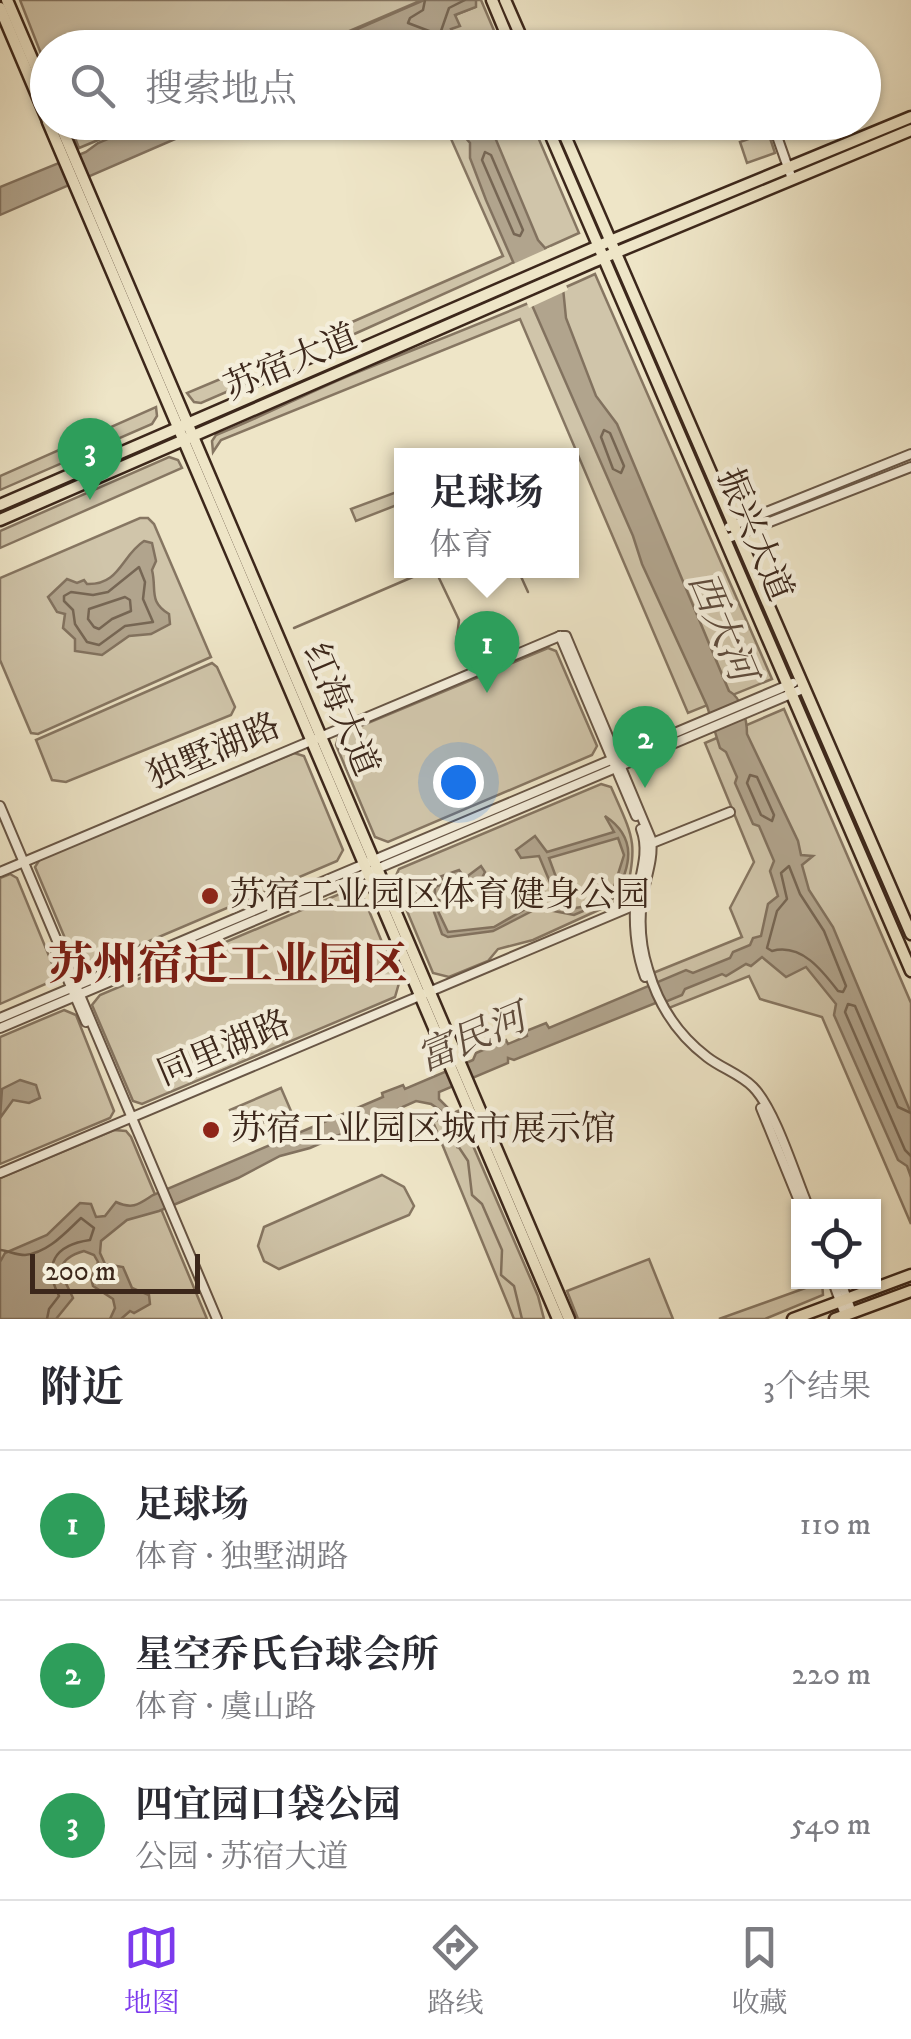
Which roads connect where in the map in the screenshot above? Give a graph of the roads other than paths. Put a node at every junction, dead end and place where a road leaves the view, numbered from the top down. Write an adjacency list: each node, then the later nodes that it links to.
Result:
1 (7, 0): 7 (main road)
2 (492, 0): 5 (main road)
3 (505, 0): 6 (main road)
4 (0, 8): 8 (main road, 红海大道)
5 (504, 30)
6 (518, 30)
7 (30, 54)
8 (30, 79)
9 (911, 117): 11 (main road)
10 (911, 130): 18 (main road)
11 (881, 131)
12 (56, 140): 22 (main road, 红海大道)
13 (66, 140): 22 (main road, 红海大道)
14 (552, 140): 20 (main road, 振兴大道)
15 (567, 140): 19 (main road, 振兴大道)
16 (778, 140): 18 (street)
17 (861, 140): 18 (main road)
18 (790, 173): 19 (main road, 苏宿大道); 21 (main road, 苏宿大道)
19 (610, 240): 20 (main road, 苏宿大道); 21 (main road, 振兴大道)
20 (593, 248): 21 (main road, 振兴大道); 22 (main road, 苏宿大道)
21 (604, 258): 22 (main road, 苏宿大道); 27 (main road, 振兴大道)
22 (185, 432): 25 (main road, 苏宿大道); 26 (main road, 苏宿大道); 30 (main road, 红海大道)
23 (911, 454): 27 (street)
24 (911, 467): 27 (street)
25 (0, 505)
26 (0, 520)
27 (729, 532): 28 (main road, 振兴大道); 29 (main road, 振兴大道)
28 (803, 684): 29 (street); 40 (main road, 振兴大道)
29 (790, 690): 31 (street); 41 (main road, 振兴大道)
30 (316, 739): 31 (street, 独墅湖路); 36 (street, 独墅湖路); 37 (main road, 红海大道)
31 (615, 762): 35 (street); 37 (street)
32 (0, 806): 36 (street)
33 (730, 812): 35 (street)
34 (0, 819): 36 (street)
35 (649, 844): 39 (street); 42 (street)
36 (21, 863): 38 (street, 独墅湖路); 43 (street)
37 (372, 868): 43 (street); 44 (main road, 红海大道)
38 (0, 872)
39 (636, 905): 42 (street); 44 (street, 同里湖路)
40 (911, 934)
41 (911, 971)
42 (651, 985): 50 (street)
43 (75, 991): 45 (street); 46 (street); 48 (street)
44 (426, 994): 47 (main road, 红海大道); 48 (street, 同里湖路)
45 (0, 1018)
46 (0, 1028)
47 (470, 1099): 58 (main road, 红海大道); 59 (main road, 红海大道)
48 (130, 1119): 49 (street, 同里湖路); 57 (street)
49 (0, 1173)
50 (802, 1199)
51 (911, 1275): 55 (main road)
52 (837, 1289): 55 (street)
53 (842, 1289): 55 (street)
54 (911, 1291): 56 (main road)
55 (844, 1300): 56 (street); 60 (main road)
56 (844, 1316)
57 (214, 1319)
58 (558, 1319)
59 (569, 1319)
60 (793, 1319)

